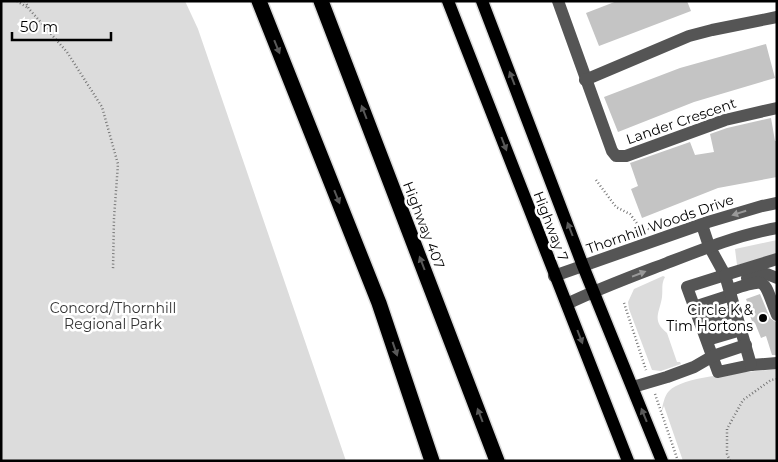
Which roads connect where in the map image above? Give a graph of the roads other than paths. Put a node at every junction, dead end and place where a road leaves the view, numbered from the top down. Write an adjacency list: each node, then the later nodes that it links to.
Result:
1 (259, 1): 31 (highway, one-way to 31)
2 (322, 1): 32 (highway, Highway 407, one-way to 2)
3 (448, 1): 15 (main road, Highway 7, one-way to 15)
4 (482, 1): 14 (main road, Highway 7, one-way to 4)
5 (558, 1): 7 (street, Lander Crescent)
6 (777, 17): 7 (street)
7 (585, 80): 8 (street, Lander Crescent)
8 (777, 108)
9 (777, 203): 10 (street, Thornhill Woods Drive, one-way to 10)
10 (702, 225): 12 (street); 14 (street, Thornhill Woods Drive)
11 (777, 228): 12 (street)
12 (709, 246): 17 (street); 18 (street, one-way to 12)
13 (777, 259): 17 (street)
14 (583, 266): 15 (street, Thornhill Woods Drive); 18 (main road, Highway 7)
15 (554, 276): 19 (main road, Highway 7)
16 (777, 278): 17 (street)
17 (728, 286): 20 (street); 20 (street); 21 (street); 22 (street)
18 (593, 291): 19 (street); 30 (main road, Highway 7)
19 (567, 304): 33 (main road, Highway 7, one-way to 33)
20 (694, 307): 23 (street)
21 (736, 311): 23 (street); 24 (street)
22 (777, 315)
23 (700, 322): 25 (street)
24 (741, 330): 25 (street); 26 (street)
25 (707, 340): 27 (street)
26 (746, 345): 27 (street); 29 (street)
27 (713, 356): 29 (street); 30 (street)
28 (777, 363): 29 (street)
29 (751, 365)
30 (633, 387): 34 (main road, Highway 7, one-way to 30)
31 (432, 461)
32 (497, 461)
33 (628, 461)
34 (662, 461)

